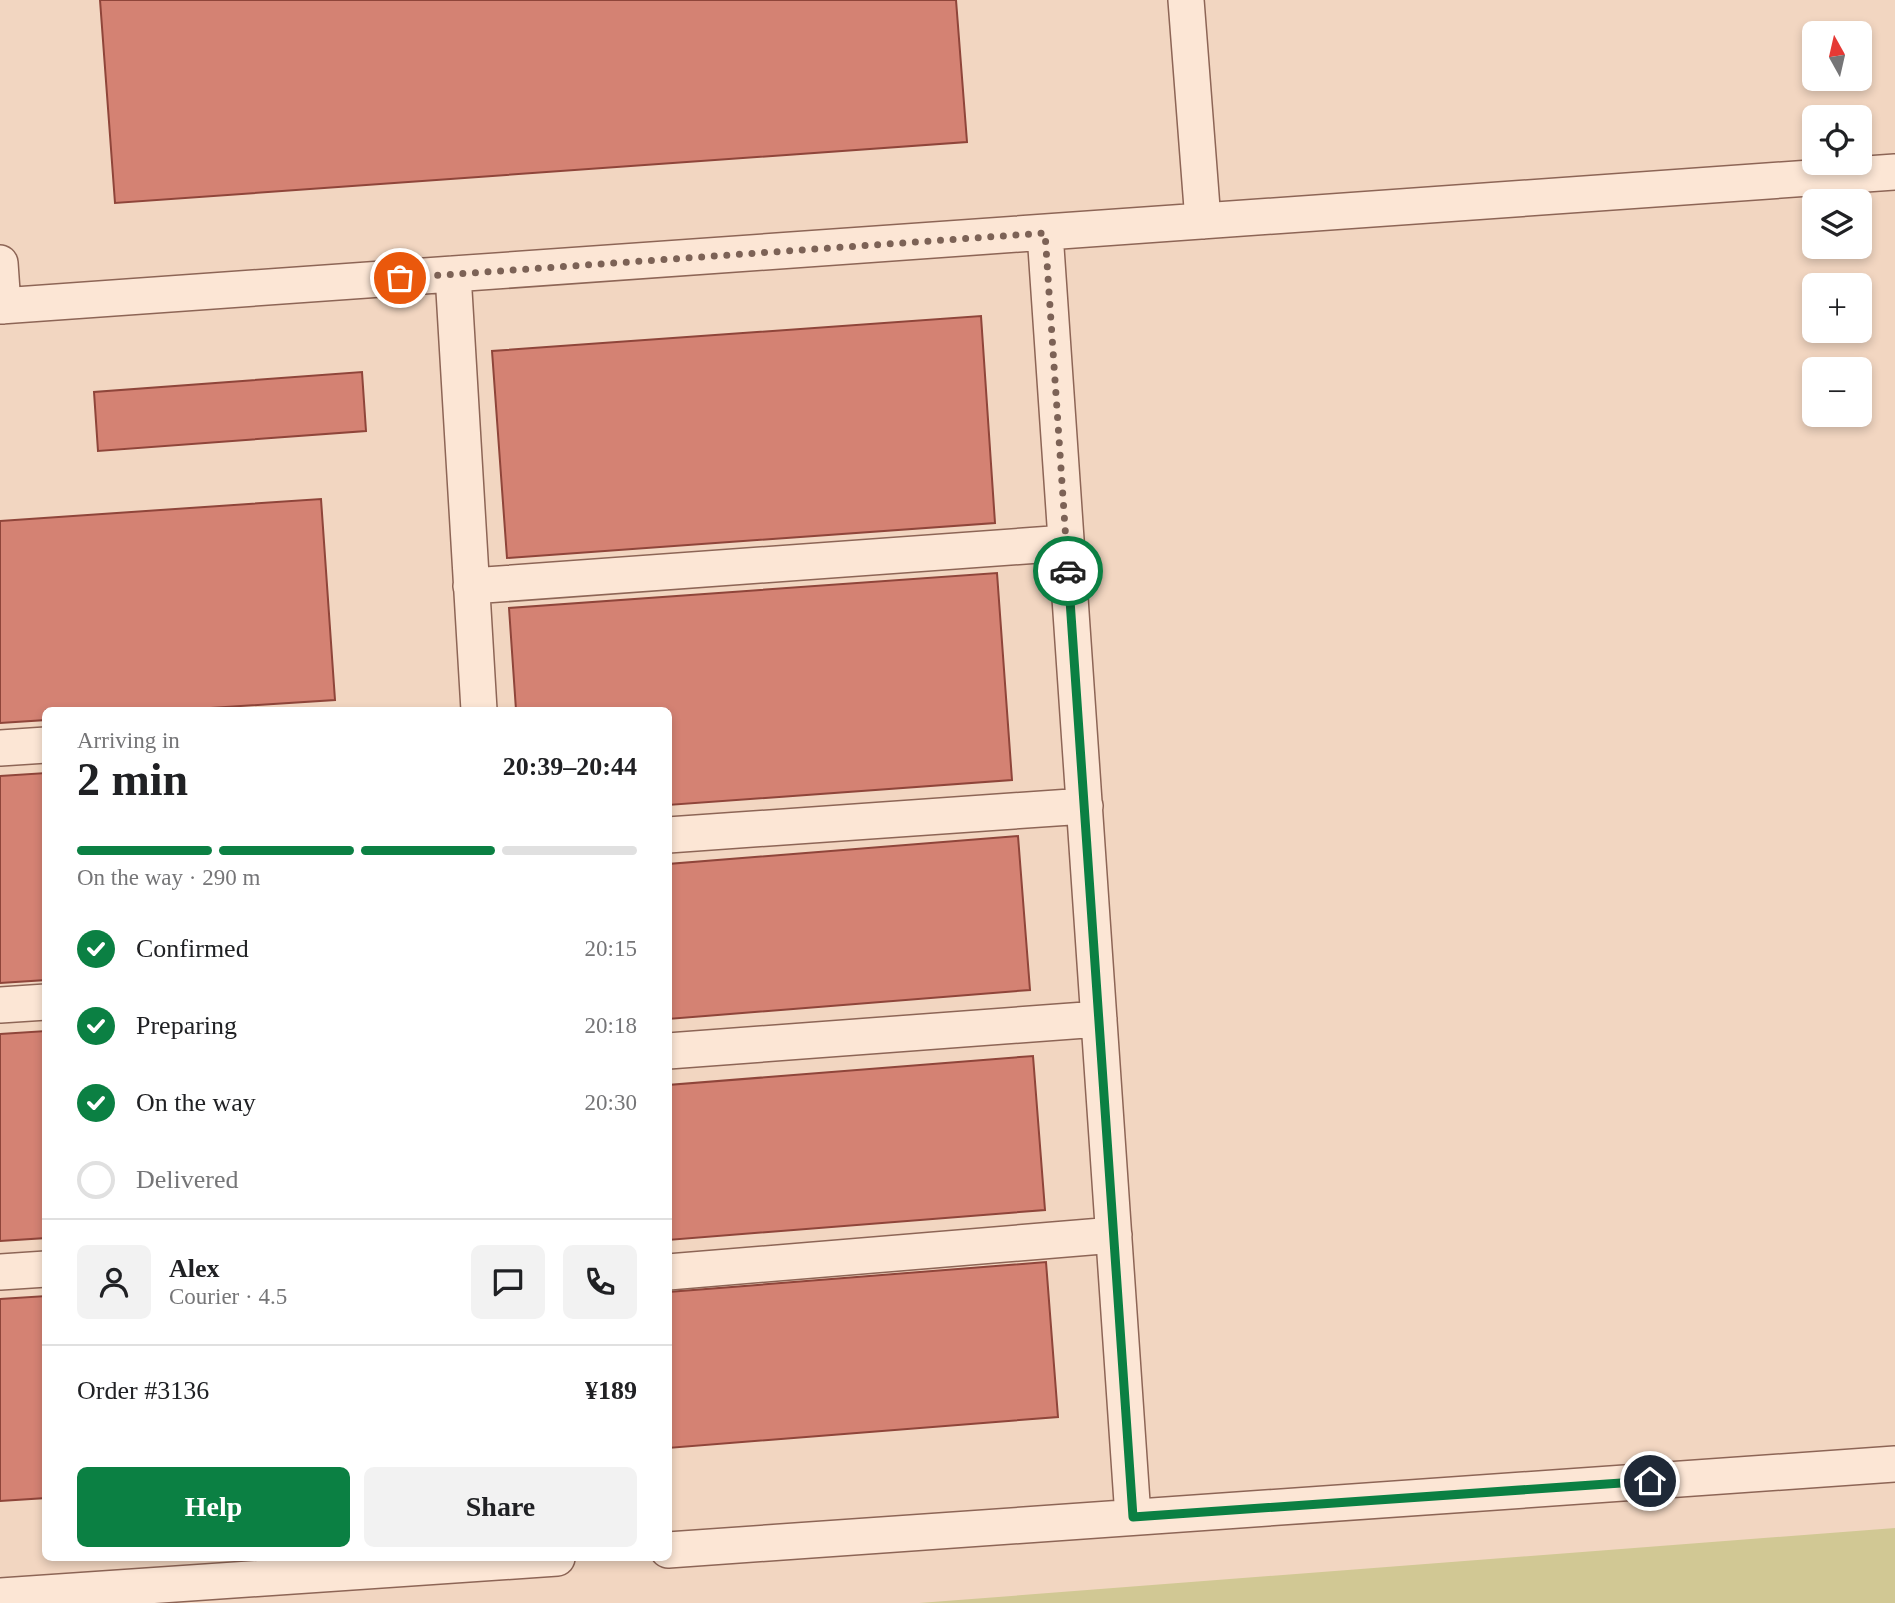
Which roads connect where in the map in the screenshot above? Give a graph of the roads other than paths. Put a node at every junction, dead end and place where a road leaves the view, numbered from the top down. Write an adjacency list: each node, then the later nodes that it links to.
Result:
1 (1186, 0): 3 (lane)
2 (1895, 172): 3 (lane)
3 (1203, 221): 4 (lane)
4 (1045, 233): 6 (lane); 8 (lane)
5 (0, 263): 7 (lane)
6 (453, 274): 7 (lane); 9 (lane)
7 (1, 306)
8 (1066, 543): 9 (lane); 13 (lane)
9 (471, 586): 10 (lane)
10 (479, 707)
11 (42, 745): 12 (lane)
12 (0, 748)
13 (1085, 806): 14 (lane); 17 (lane)
14 (672, 835)
15 (42, 1002): 16 (lane)
16 (0, 1005)
17 (1099, 1019): 18 (lane); 19 (lane)
18 (672, 1051)
19 (1114, 1235): 22 (lane); 24 (lane)
20 (42, 1269): 21 (lane)
21 (0, 1272)
22 (672, 1272)
23 (1895, 1464): 24 (lane)
24 (1133, 1517): 25 (lane)
25 (672, 1550)
26 (496, 1561): 27 (lane)
27 (0, 1596)

